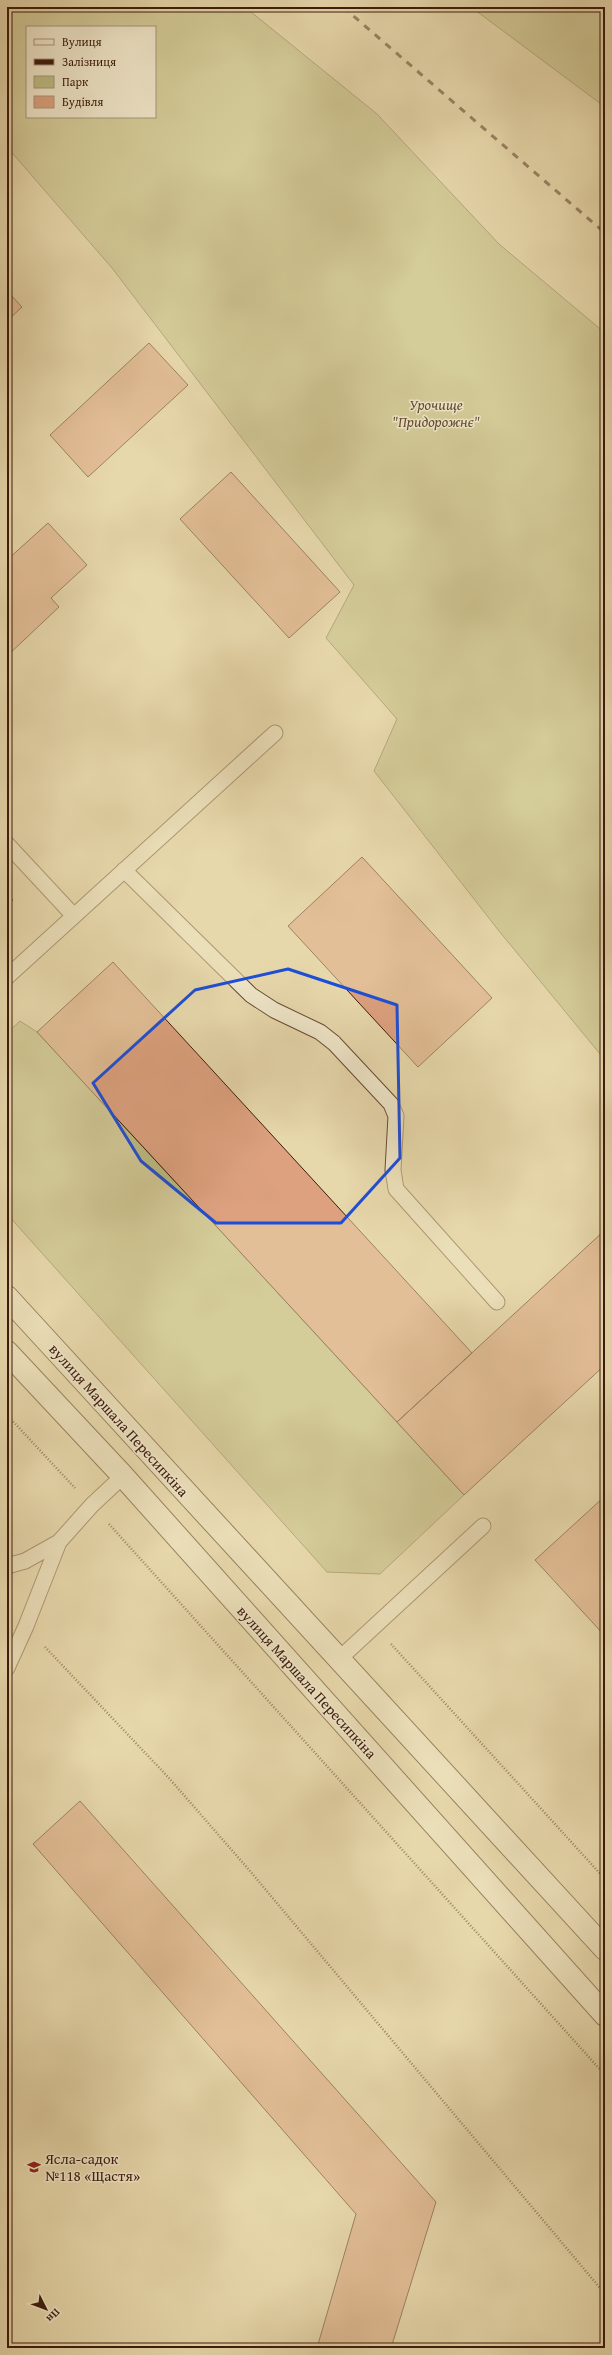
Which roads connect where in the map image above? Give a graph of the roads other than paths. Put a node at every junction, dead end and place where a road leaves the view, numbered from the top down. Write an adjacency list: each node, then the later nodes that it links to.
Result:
1 (274, 733): 3 (lane)
2 (7, 844): 4 (lane)
3 (124, 870): 4 (lane); 7 (lane)
4 (74, 916): 5 (lane)
5 (7, 977)
6 (7, 1297): 13 (main road, вулиця Маршала Пересипкіна)
7 (497, 1302)
8 (7, 1352): 9 (main road, вулиця Маршала Пересипкіна)
9 (123, 1476): 11 (lane); 16 (main road, вулиця Маршала Пересипкіна)
10 (483, 1526): 13 (lane)
11 (59, 1542): 12 (lane); 14 (lane)
12 (7, 1566)
13 (338, 1660): 15 (main road, вулиця Маршала Пересипкіна)
14 (7, 1668)
15 (605, 1949)
16 (603, 2008)

